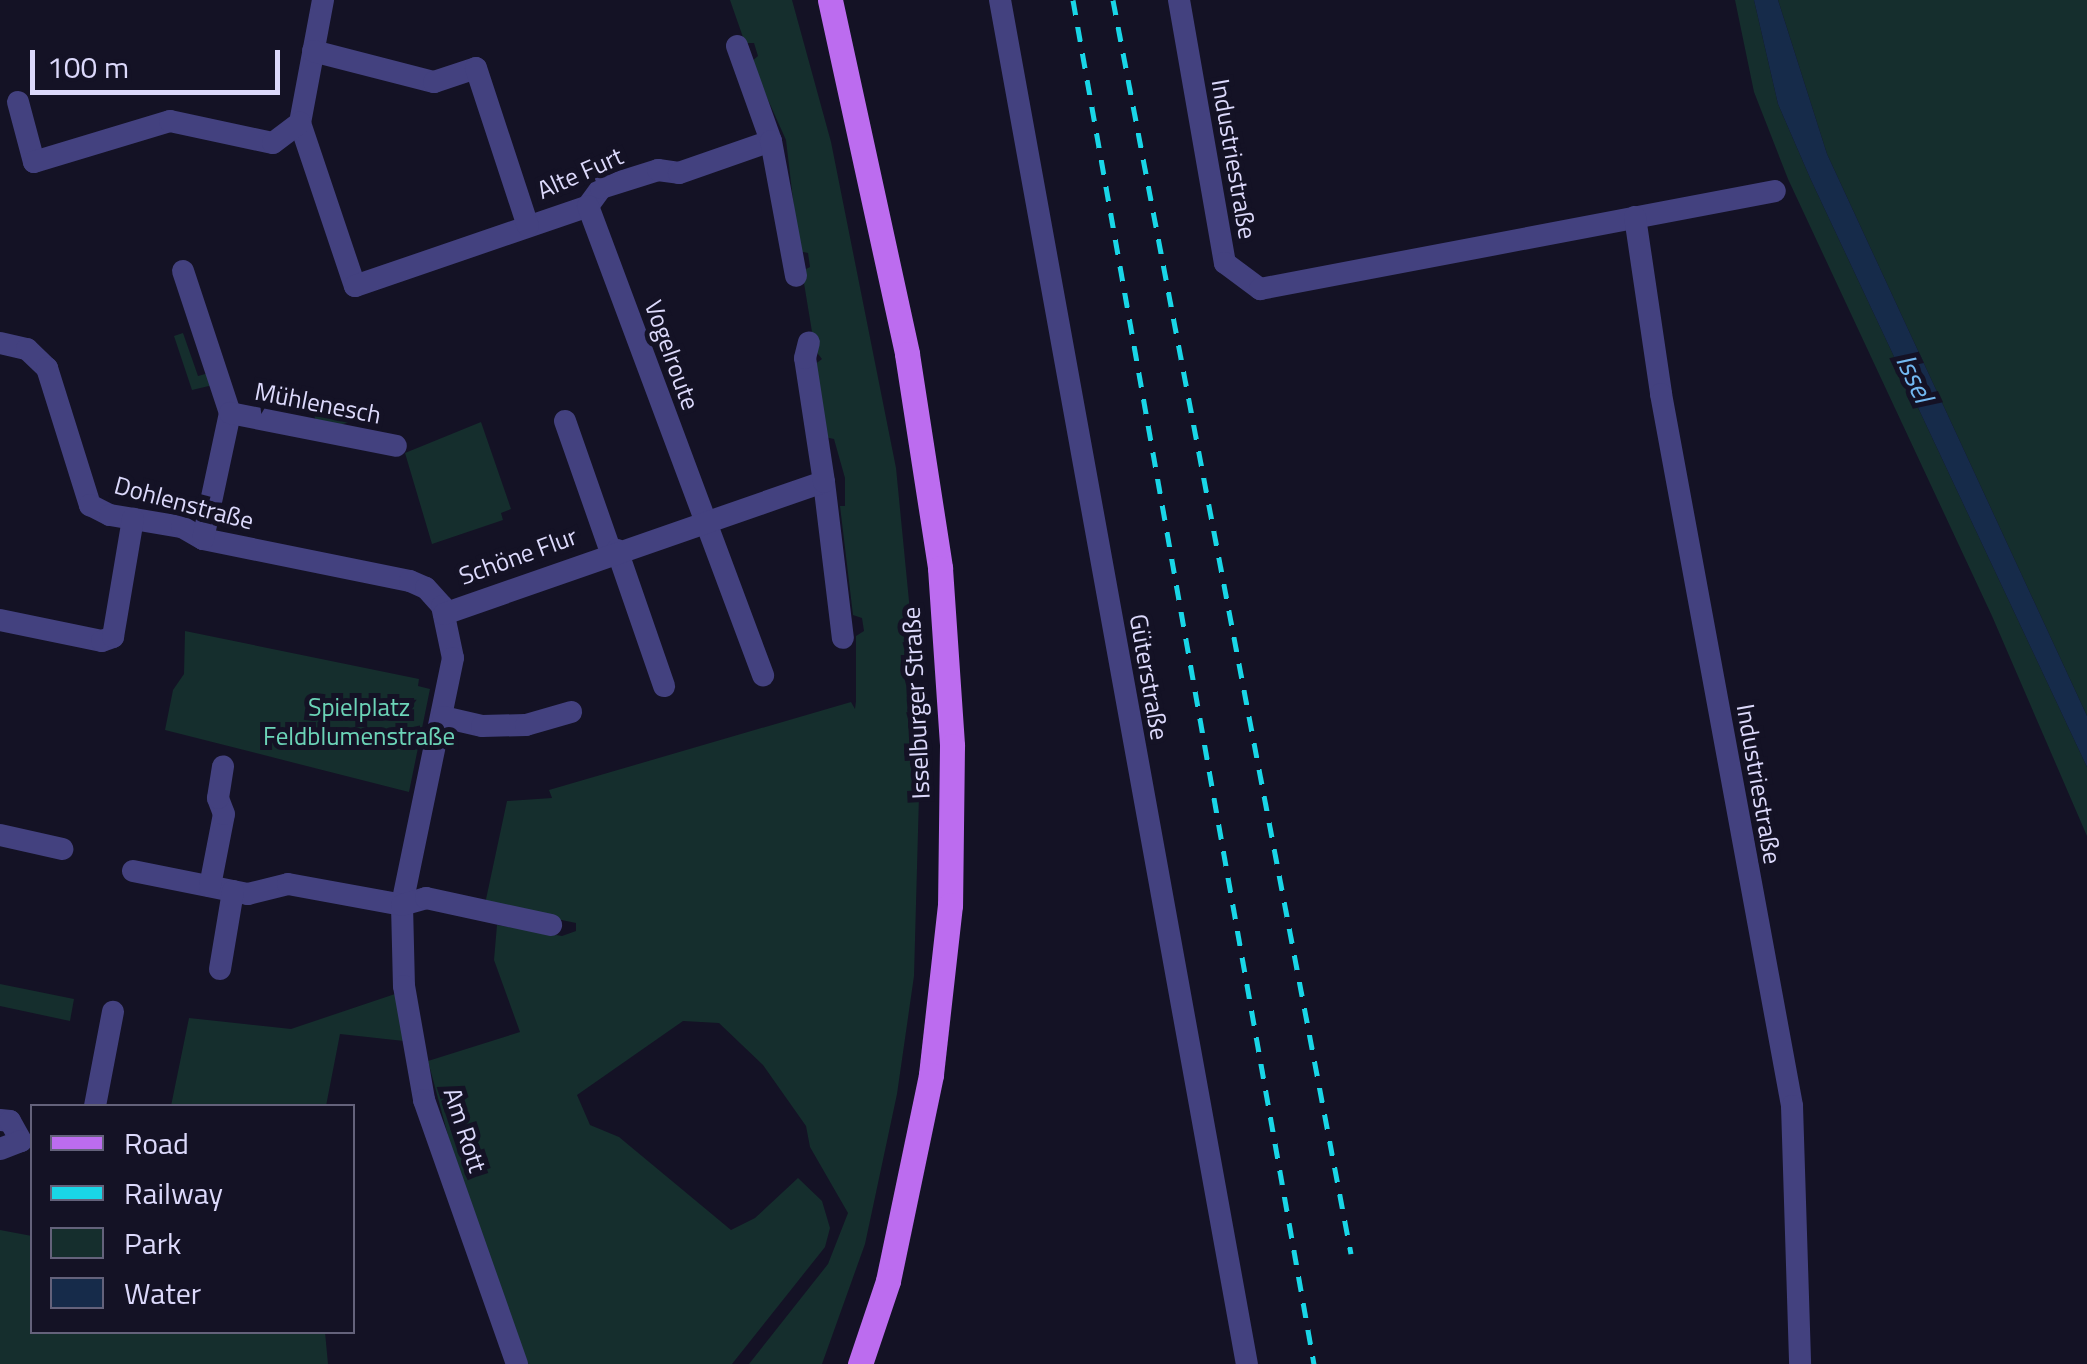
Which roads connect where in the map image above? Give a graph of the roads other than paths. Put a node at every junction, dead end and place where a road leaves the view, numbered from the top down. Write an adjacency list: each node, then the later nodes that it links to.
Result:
1 (323, 0): 8 (street)
2 (814, 0): 6 (main road, Isselburger Straße)
3 (830, 0): 6 (main road, Isselburger Straße)
4 (1000, 0): 49 (street, Güterstraße)
5 (1179, 0): 14 (street, Industriestraße)
6 (835, 40): 48 (main road, Isselburger Straße)
7 (737, 46): 11 (street)
8 (313, 51): 10 (street); 15 (street)
9 (18, 102): 10 (street)
10 (300, 123): 15 (street, Alte Furt)
11 (771, 141): 13 (street, Alte Furt); 17 (street)
12 (1775, 191): 14 (street, Industriestraße)
13 (588, 206): 15 (street, Alte Furt); 25 (street, Vogelroute)
14 (1635, 217): 50 (street, Industriestraße)
15 (528, 226)
16 (183, 270): 20 (street, Mühlenesch)
17 (796, 276)
18 (809, 342): 23 (street)
19 (0, 343): 24 (street, Dohlenstraße)
20 (230, 414): 22 (street, Mühlenesch); 26 (street, Mühlenesch)
21 (564, 422): 27 (street, Schöne Flur)
22 (396, 446)
23 (824, 482): 25 (street, Schöne Flur); 30 (street)
24 (133, 519): 26 (street, Dohlenstraße); 29 (street)
25 (709, 520): 27 (street, Schöne Flur); 31 (street)
26 (202, 539): 28 (street, Dohlenstraße)
27 (614, 550): 28 (street, Schöne Flur); 32 (street, Schöne Flur)
28 (444, 614): 34 (street, Am Rott)
29 (0, 620)
30 (843, 638)
31 (763, 675)
32 (664, 686)
33 (571, 712): 34 (street)
34 (442, 717): 40 (street, Am Rott)
35 (223, 766): 39 (street)
36 (0, 836): 37 (street)
37 (62, 849)
38 (133, 871): 39 (street)
39 (222, 889): 40 (street); 42 (street)
40 (402, 905): 41 (street); 47 (street, Am Rott)
41 (551, 926)
42 (220, 970)
43 (113, 1012): 44 (street)
44 (95, 1104)
45 (0, 1120): 46 (street)
46 (18, 1144)
47 (517, 1364)
48 (860, 1364)
49 (1246, 1364)
50 (1800, 1364)

